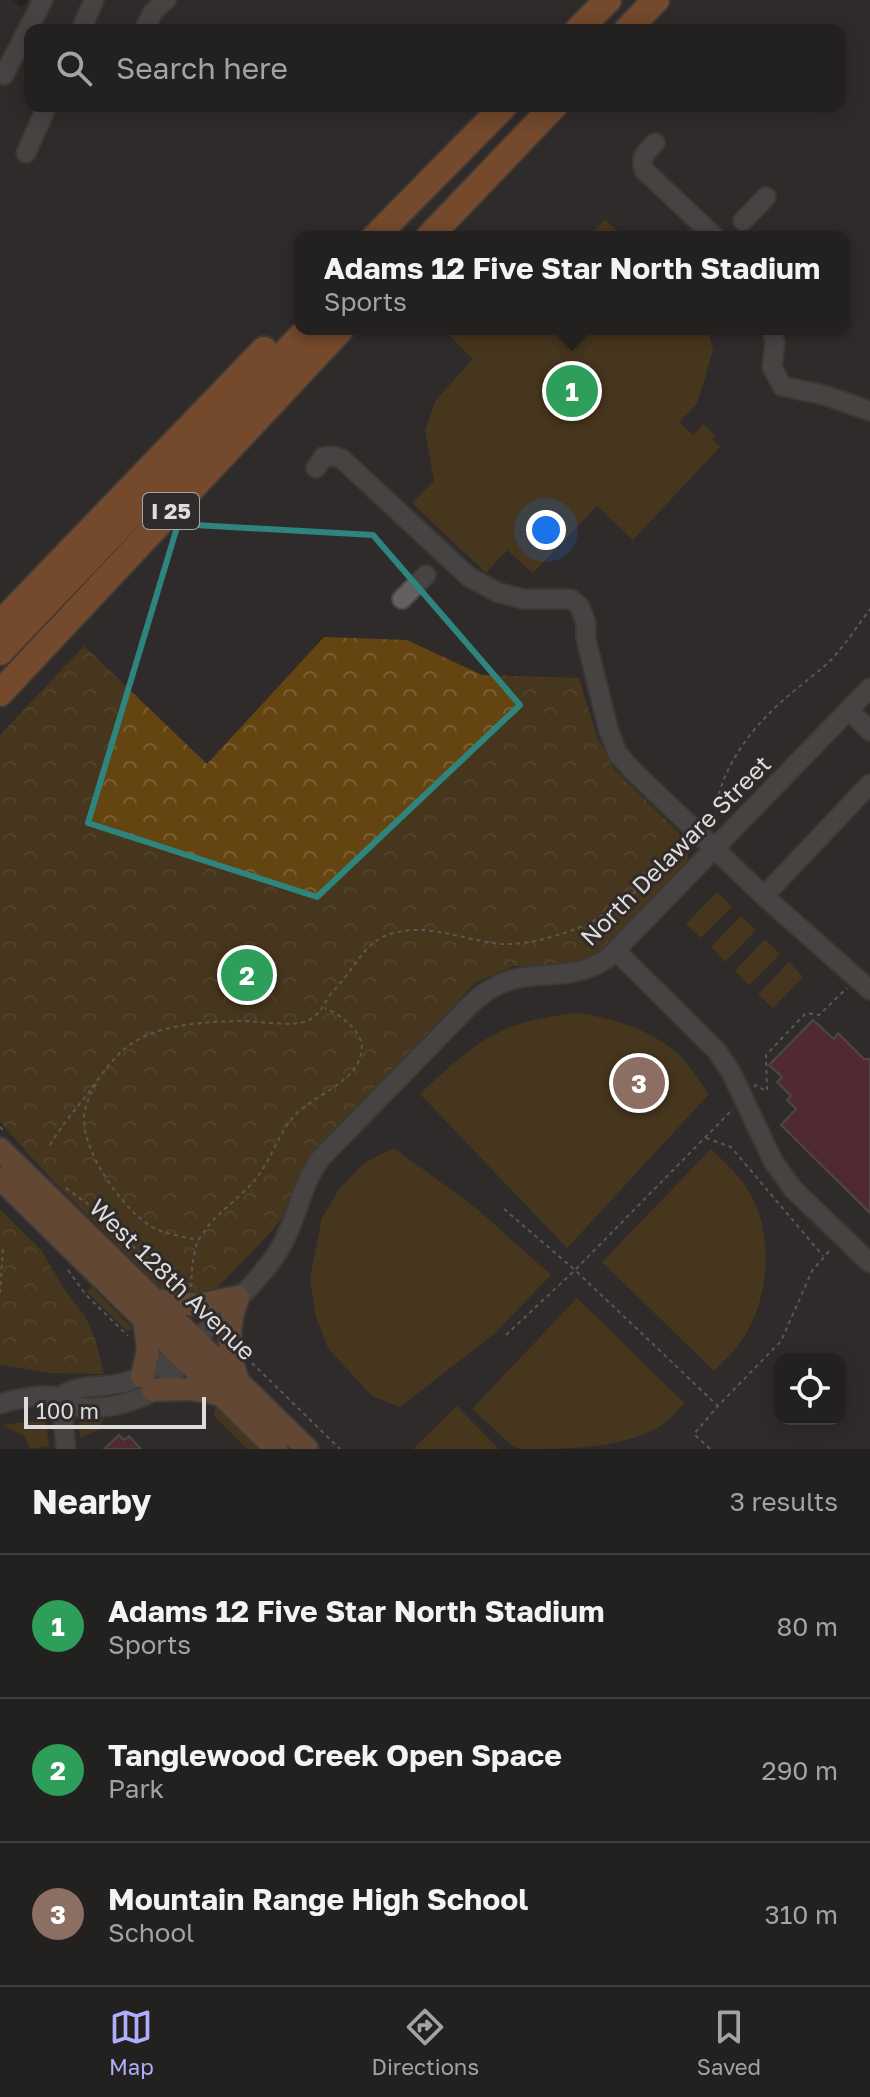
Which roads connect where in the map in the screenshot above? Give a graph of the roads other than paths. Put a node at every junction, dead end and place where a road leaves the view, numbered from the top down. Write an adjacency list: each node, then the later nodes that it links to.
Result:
1 (43, 0): 8 (street)
2 (94, 0): 9 (street)
3 (166, 0): 10 (street)
4 (608, 0): 11 (highway)
5 (622, 0): 12 (highway)
6 (641, 0): 13 (highway)
7 (656, 0): 14 (highway)
8 (29, 24)
9 (84, 24)
10 (147, 24)
11 (584, 24)
12 (600, 24)
13 (619, 24)
14 (633, 24)
15 (24, 33): 16 (street)
16 (1, 74)
17 (44, 112): 23 (street)
18 (498, 112): 26 (highway)
19 (515, 112): 27 (highway)
20 (534, 112): 28 (highway)
21 (548, 112): 29 (highway)
22 (655, 143): 30 (street)
23 (26, 153)
24 (766, 197): 25 (street)
25 (743, 221)
26 (381, 231)
27 (402, 231)
28 (421, 231)
29 (435, 231)
30 (709, 231)
31 (294, 319): 40 (highway, I 25)
32 (302, 335): 41 (highway)
33 (321, 335): 42 (highway)
34 (335, 335): 44 (highway, I 25)
35 (773, 335): 36 (street)
36 (870, 411)
37 (316, 468): 48 (street)
38 (426, 575): 39 (street)
39 (402, 599)
40 (0, 624)
41 (0, 652)
42 (0, 672)
43 (870, 688): 45 (street, North Delaware Street)
44 (0, 693)
45 (849, 710): 46 (street); 48 (street, North Delaware Street)
46 (870, 731)
47 (870, 784): 49 (street)
48 (715, 839): 49 (street); 50 (street, North Delaware Street)
49 (764, 896): 51 (street)
50 (616, 951): 54 (street); 55 (street, North Delaware Street)
51 (864, 984)
52 (4, 1141): 56 (main road, West 128th Avenue)
53 (0, 1178): 56 (main road, West 128th Avenue)
54 (870, 1263)
55 (238, 1297): 56 (main road); 57 (street, North Delaware Street); 59 (main road)
56 (149, 1310): 57 (main road, West 128th Avenue); 58 (main road)
57 (188, 1347): 58 (street, North Delaware Street); 59 (main road, West 128th Avenue)
58 (148, 1383): 59 (main road); 60 (street, North Delaware Street)
59 (230, 1389): 63 (main road, West 128th Avenue); 64 (main road, West 128th Avenue)
60 (61, 1397): 61 (street, North Delaware Street); 62 (street)
61 (0, 1404)
62 (66, 1449)
63 (276, 1449)
64 (307, 1449)

